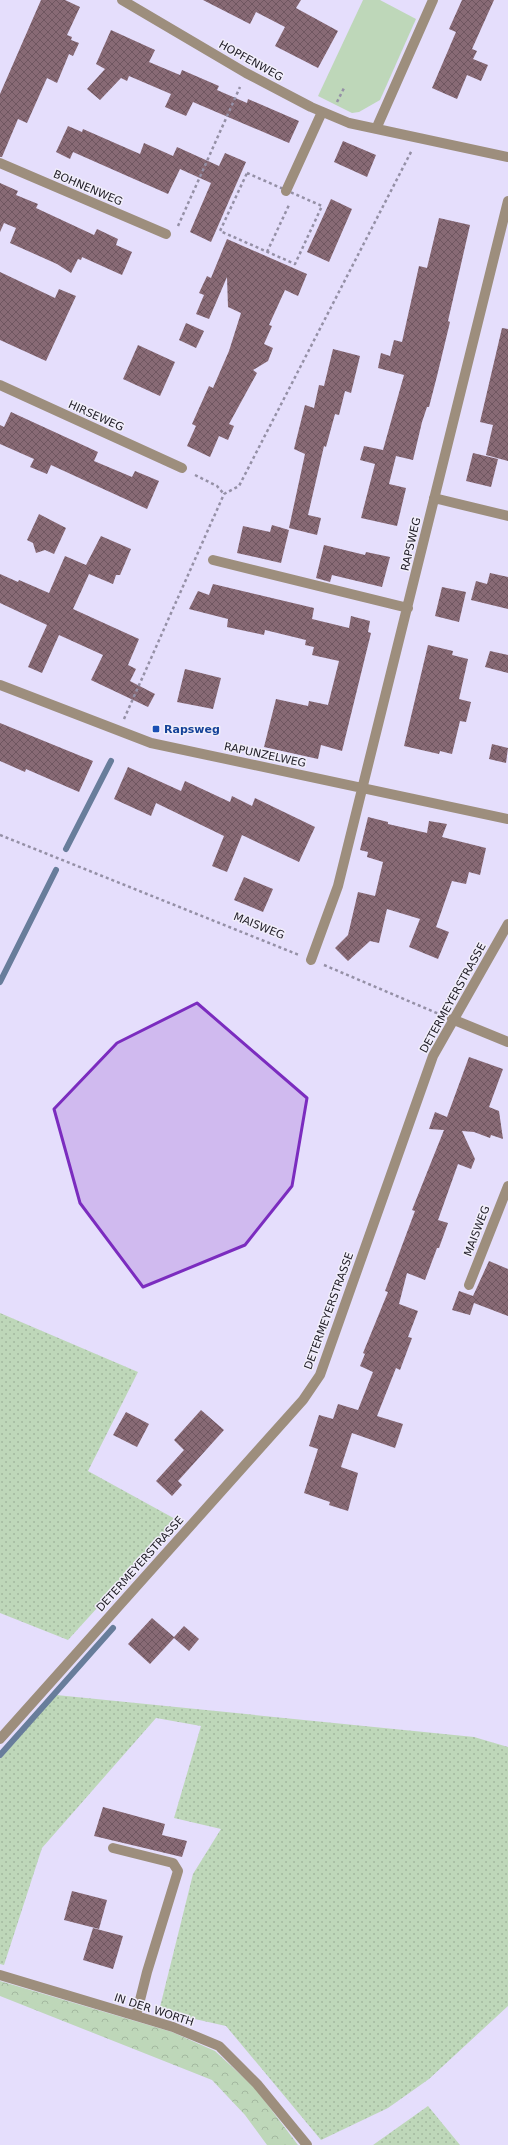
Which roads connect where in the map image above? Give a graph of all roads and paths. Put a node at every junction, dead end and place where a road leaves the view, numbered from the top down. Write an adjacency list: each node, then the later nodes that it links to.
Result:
1 (122, 0): 3 (street, HOPFENWEG)
2 (433, 0): 5 (street)
3 (246, 73): 4 (street, HOPFENWEG); 11 (path)
4 (322, 112): 5 (street, HOPFENWEG); 9 (street)
5 (376, 129): 6 (street, HOPFENWEG)
6 (419, 138): 7 (street, HOPFENWEG); 15 (path)
7 (508, 157)
8 (0, 163): 11 (street, BOHNENWEG)
9 (290, 192): 12 (path); 12 (path); 12 (path)
10 (508, 201): 16 (street, RAPSWEG)
11 (166, 234)
12 (267, 252)
13 (0, 385): 14 (street, HIRSEWEG)
14 (182, 468): 15 (path)
15 (224, 494): 21 (path)
16 (434, 498): 17 (street); 19 (street, RAPSWEG)
17 (508, 516)
18 (213, 560): 19 (street)
19 (408, 608): 22 (street, RAPSWEG)
20 (0, 685): 21 (street, RAPUNZELWEG)
21 (119, 731): 22 (street, RAPUNZELWEG)
22 (363, 788): 23 (street, RAPUNZELWEG); 26 (street, RAPSWEG)
23 (508, 819)
24 (0, 835): 26 (path, MAISWEG)
25 (508, 924): 27 (street, DETERMEYERSTRASSE)
26 (311, 960): 27 (path, MAISWEG)
27 (452, 1019): 28 (street); 31 (street, DETERMEYERSTRASSE)
28 (508, 1042)
29 (508, 1186): 30 (street, MAISWEG)
30 (469, 1285)
31 (0, 1739)
32 (113, 1848): 34 (street)
33 (0, 1975): 34 (street, IN DER WORTH)
34 (136, 2016): 35 (street, IN DER WORTH)
35 (307, 2145)

